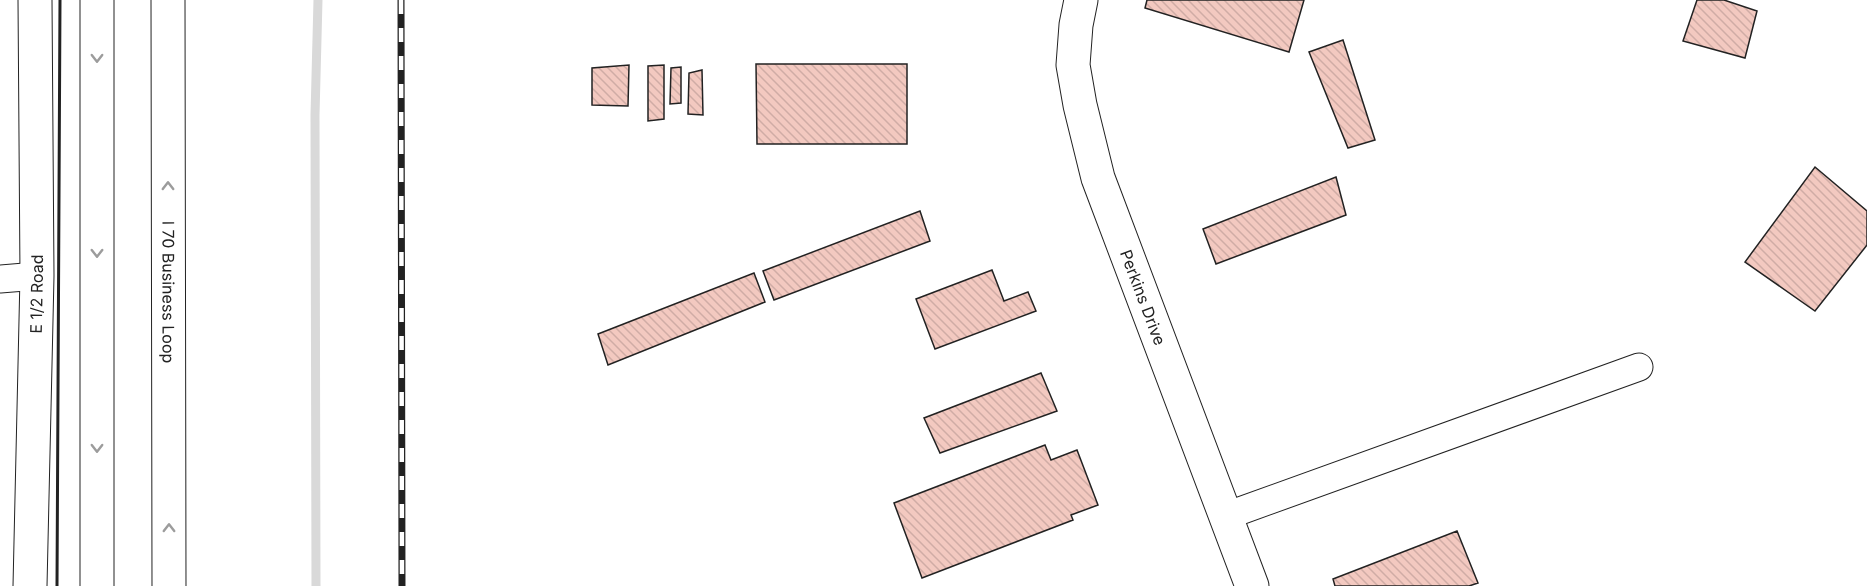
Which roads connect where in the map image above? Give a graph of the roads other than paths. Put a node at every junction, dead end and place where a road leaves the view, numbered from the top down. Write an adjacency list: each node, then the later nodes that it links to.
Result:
1 (35, 0): 5 (street, E 1/2 Road)
2 (97, 0): 10 (street, one-way to 10)
3 (168, 0): 11 (street, I 70 Business Loop, one-way to 3)
4 (1081, 0): 8 (street, Perkins Drive)
5 (38, 276): 6 (street); 9 (street, E 1/2 Road)
6 (0, 279)
7 (1640, 367): 8 (street)
8 (1226, 516): 12 (street, Perkins Drive)
9 (30, 586)
10 (97, 586)
11 (169, 586)
12 (1252, 586)

